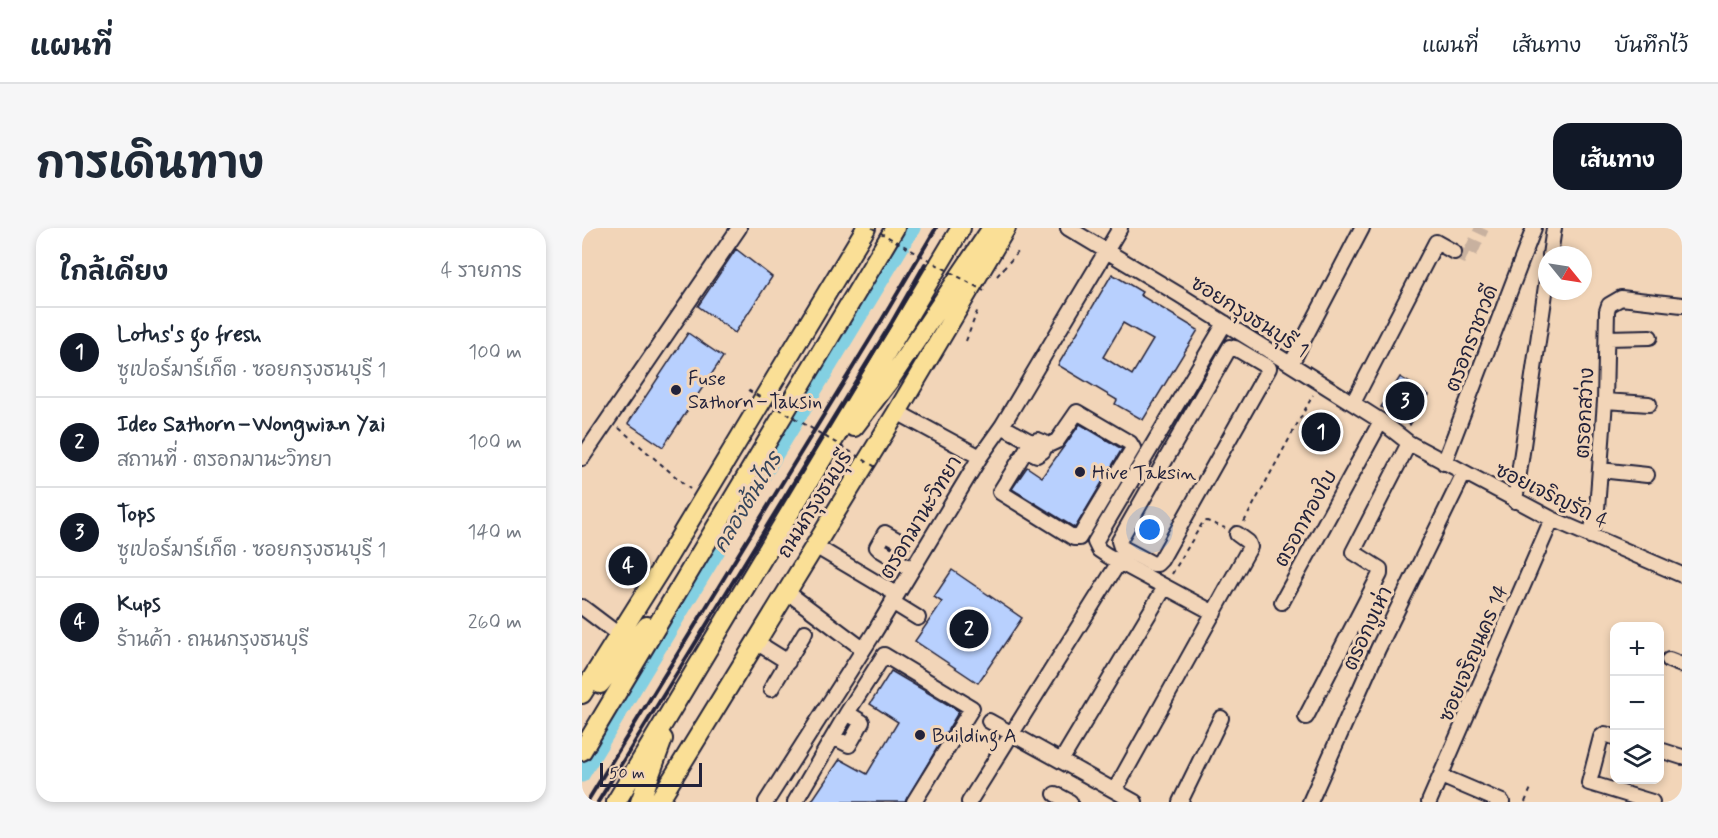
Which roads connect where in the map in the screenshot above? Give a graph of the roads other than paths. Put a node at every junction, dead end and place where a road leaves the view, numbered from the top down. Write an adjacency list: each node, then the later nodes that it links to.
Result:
1 (739, 228): 33 (street)
2 (866, 228): 58 (main road)
3 (886, 228): 16 (main road)
4 (895, 228): 16 (main road)
5 (962, 228): 39 (main road, ถนนกรุงธนบุรี)
6 (992, 228): 39 (main road)
7 (1005, 228): 28 (main road, ถนนกรุงธนบุรี)
8 (1068, 228): 15 (street, ซอยกรุงธนบุรี 1)
9 (1120, 228): 15 (street, ตรอกมานะวิทยา)
10 (1362, 228): 23 (street)
11 (1534, 228): 35 (street, ตรอกราชาวดี)
12 (1554, 228): 13 (street)
13 (1552, 246)
14 (1454, 252): 26 (street)
15 (1106, 253): 19 (street, ซอยกรุงธนบุรี 1); 30 (street, ตรอกมานะวิทยา)
16 (853, 299): 47 (main road)
17 (1544, 300): 40 (street)
18 (1682, 305): 21 (street, ตรอกสว่าง)
19 (1226, 323): 22 (street, ซอยกรุงธนบุรี 1); 46 (street)
20 (1650, 337): 21 (street)
21 (1607, 338): 25 (street, ตรอกสว่าง)
22 (1276, 355): 23 (street, ซอยกรุงธนบุรี 1); 24 (street)
23 (1291, 364): 26 (street, ซอยกรุงธนบุรี 1)
24 (1269, 368): 24 (street)
25 (1605, 401): 27 (street); 36 (street, ตรอกสว่าง)
26 (1353, 403): 29 (street, ซอยกรุงธนบุรี 1)
27 (1649, 404)
28 (897, 412): 34 (street); 44 (main road, ถนนกรุงธนบุรี)
29 (1381, 421): 31 (street, ซอยกรุงธนบุรี 1); 53 (street, ตรอกทองใบ)
30 (1002, 426): 32 (street); 34 (street, ตรอกมานะวิทยา)
31 (1409, 443): 35 (street, ซอยเจริญรัถ 4); 67 (street)
32 (1035, 446): 32 (street)
33 (582, 458)
34 (980, 458): 48 (street, ตรอกมานะวิทยา)
35 (1444, 463): 37 (street, ซอยเจริญรัถ 4)
36 (1600, 470): 38 (street); 43 (street, ตรอกสว่าง)
37 (1464, 473): 40 (street, ซอยเจริญรัถ 4); 90 (street, ตรอกงูเห่า)
38 (1647, 475)
39 (806, 487): 65 (main road, ถนนกรุงธนบุรี)
40 (1515, 501): 41 (street, ซอยเจริญรัถ 4)
41 (1552, 519): 43 (street, ซอยเจริญรัถ 4); 77 (street, ซอยเจริญนคร 14)
42 (1237, 534): 56 (street)
43 (1590, 536): 49 (street, ซอยเจริญรัถ 4)
44 (815, 546): 51 (main road, ถนนกรุงธนบุรี); 52 (street)
45 (894, 558): 48 (street)
46 (1119, 562): 50 (street); 71 (street)
47 (694, 567): 64 (main road); 73 (main road)
48 (911, 569): 52 (street, ตรอกมานะวิทยา)
49 (1682, 575)
50 (1165, 587): 56 (street); 76 (street)
51 (787, 592): 59 (main road, ถนนกรุงธนบุรี); 60 (street)
52 (894, 598): 55 (street); 60 (street, ตรอกมานะวิทยา)
53 (1282, 602)
54 (583, 609): 58 (street)
55 (915, 611)
56 (1214, 614): 78 (street)
57 (805, 632): 61 (street)
58 (619, 636): 63 (main road)
59 (756, 642): 61 (street); 82 (main road, ถนนกรุงธนบุรี)
60 (863, 649): 66 (street, ตรอกมานะวิทยา)
61 (788, 662): 62 (street)
62 (771, 689)
63 (582, 694)
64 (582, 706)
65 (674, 706): 80 (main road, ถนนกรุงธนบุรี); 81 (main road)
66 (822, 714): 70 (street); 83 (street, ตรอกมานะวิทยา)
67 (1306, 717)
68 (1221, 718): 89 (street)
69 (989, 721): 71 (street)
70 (840, 725): 84 (street); 85 (street)
71 (1012, 734): 76 (street); 86 (street)
72 (1610, 736): 93 (street)
73 (582, 751)
74 (1664, 752): 75 (street)
75 (1682, 757)
76 (1061, 760): 78 (street)
77 (1441, 776): 91 (street, ซอยเจริญนคร 14); 92 (street)
78 (1115, 790): 88 (street)
79 (1055, 794): 87 (street)
80 (615, 802)
81 (640, 802)
82 (658, 802)
83 (766, 802)
84 (795, 802)
85 (914, 802)
86 (969, 802)
87 (1069, 802)
88 (1135, 802)
89 (1180, 802)
90 (1310, 802)
91 (1429, 802)
92 (1502, 802)
93 (1652, 802)

